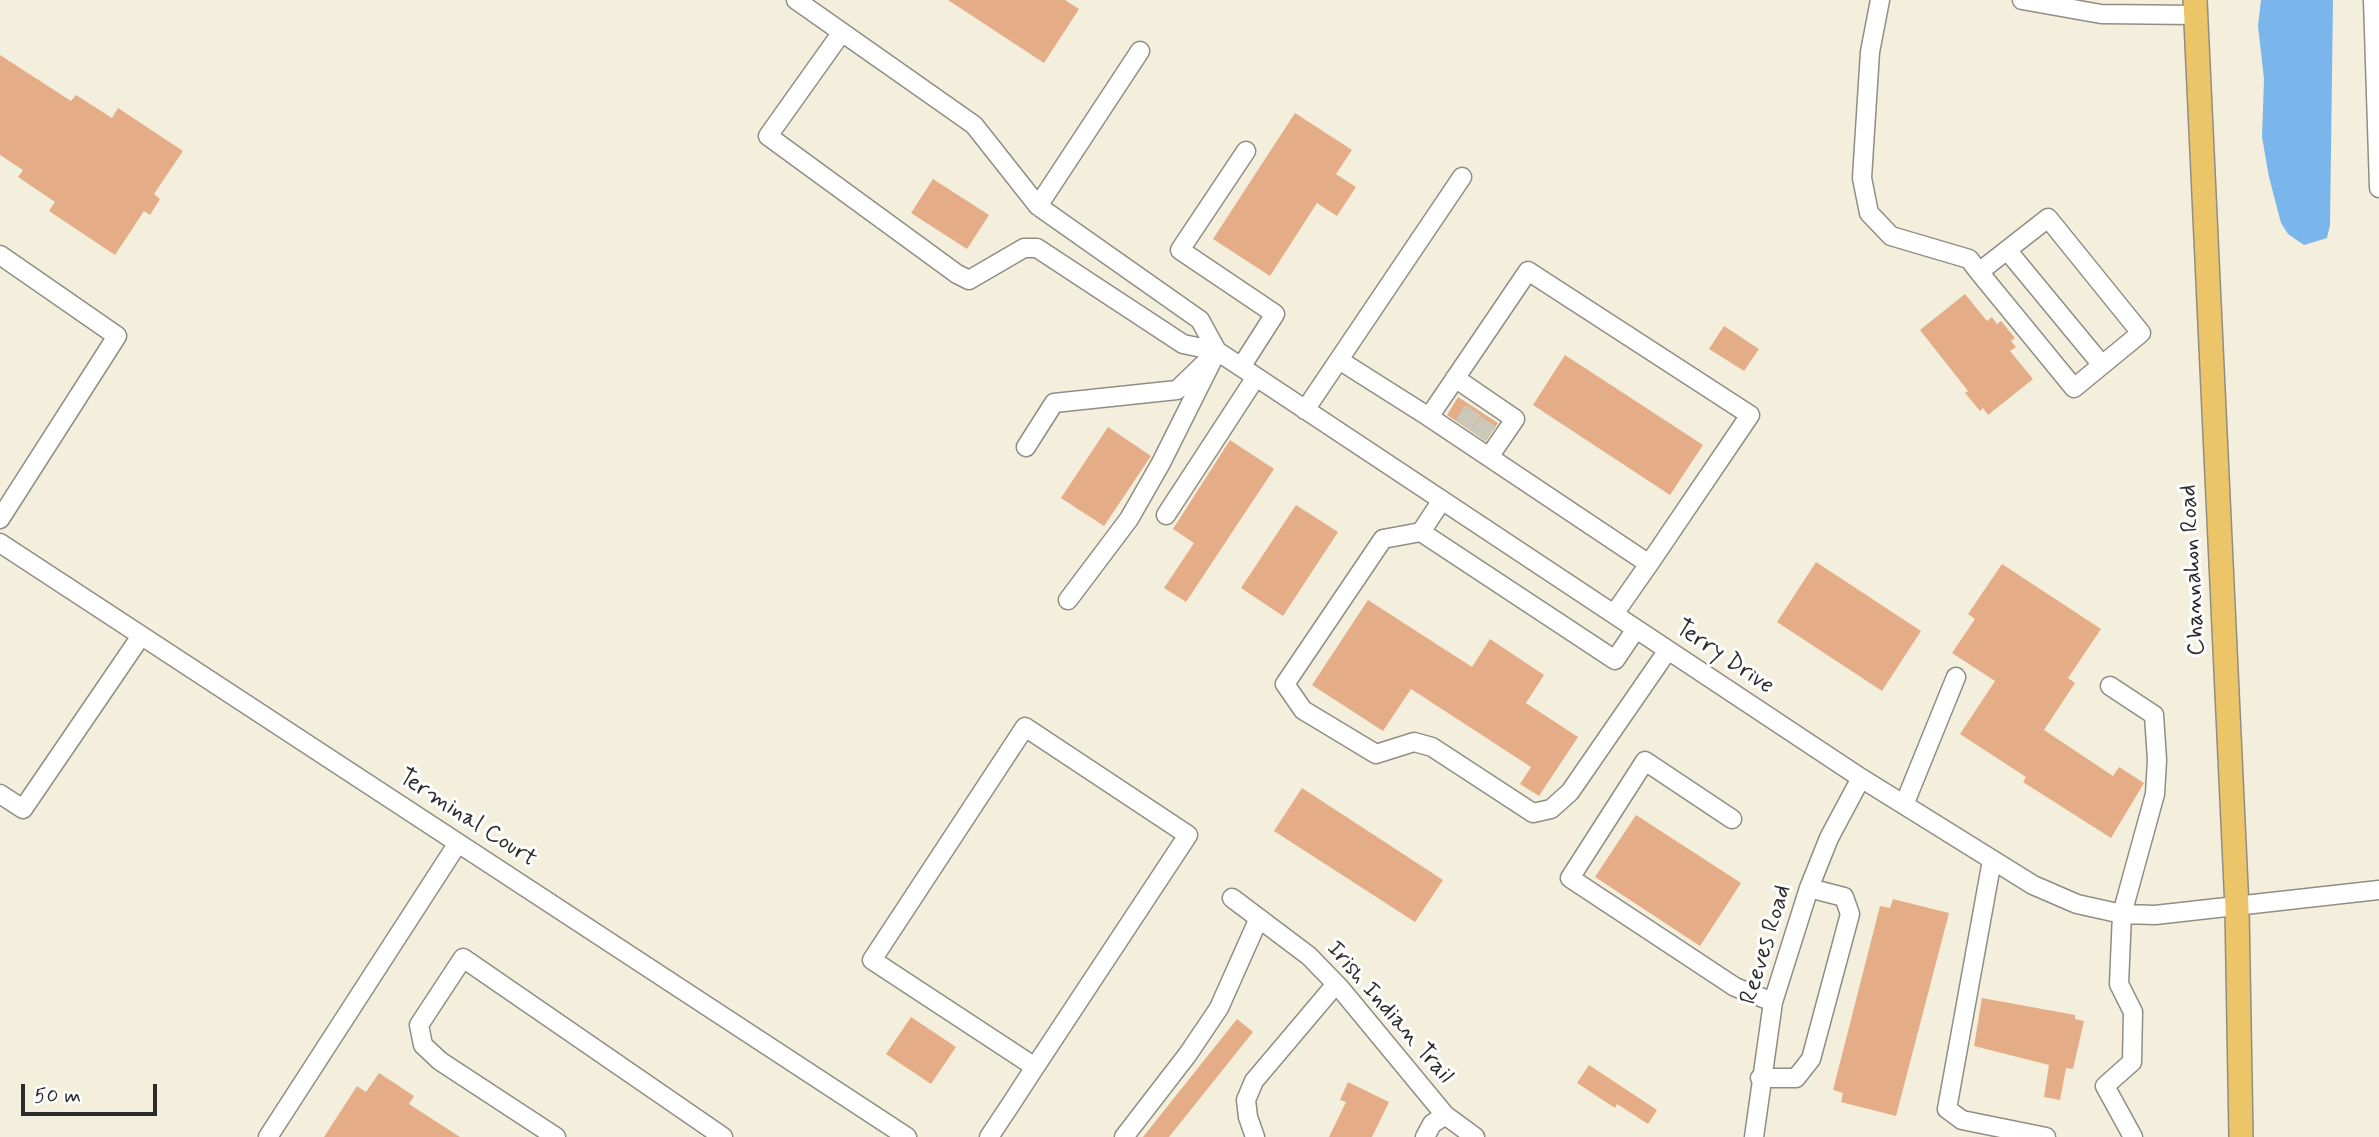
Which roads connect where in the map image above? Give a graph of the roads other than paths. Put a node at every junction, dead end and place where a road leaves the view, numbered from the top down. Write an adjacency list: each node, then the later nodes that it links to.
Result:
1 (796, 0): 6 (street)
2 (1880, 0): 14 (street)
3 (2022, 0): 5 (street)
4 (2373, 0): 10 (street)
5 (2195, 7): 47 (main road, Channahon Road)
6 (842, 32): 11 (street); 15 (street)
7 (1140, 51): 11 (street)
8 (1246, 151): 18 (street)
9 (1462, 177): 16 (street)
10 (2379, 188)
11 (1038, 206): 15 (street)
12 (2007, 250): 14 (street); 17 (street); 17 (street)
13 (0, 256): 27 (street)
14 (1979, 272): 17 (street)
15 (1217, 351): 18 (street, Terry Drive); 23 (street); 31 (street)
16 (1339, 360): 21 (street); 22 (street)
17 (2102, 365)
18 (1241, 367): 19 (street, Terry Drive)
19 (1256, 377): 21 (street, Terry Drive); 26 (street)
20 (1455, 378): 22 (street); 24 (street); 30 (street)
21 (1305, 410): 25 (street, Terry Drive)
22 (1429, 417): 24 (street)
23 (1026, 447)
24 (1489, 457): 30 (street)
25 (1442, 500): 28 (street); 32 (street, Terry Drive)
26 (1166, 516)
27 (0, 519)
28 (1421, 532): 33 (street); 35 (street)
29 (0, 543): 34 (street, Terminal Court)
30 (1649, 564): 32 (street)
31 (1068, 600)
32 (1614, 614): 33 (street, Terry Drive)
33 (1636, 629): 35 (street, Terry Drive)
34 (141, 635): 39 (street); 42 (street, Terminal Court)
35 (1668, 650): 38 (street, Terry Drive)
36 (1956, 677): 40 (street)
37 (2110, 686): 48 (street)
38 (1861, 778): 40 (street, Terry Drive); 44 (street, Reeves Road)
39 (0, 794)
40 (1904, 805): 43 (street, Terry Drive)
41 (1732, 819): 51 (street)
42 (458, 843): 55 (street); 58 (street, Terminal Court)
43 (1992, 860): 48 (street, Terry Drive); 65 (street)
44 (1809, 888): 51 (street, Reeves Road); 53 (street)
45 (2379, 890): 47 (street, Terry Drive)
46 (1231, 898): 49 (street, Irish Indian Trail)
47 (2237, 908): 48 (street, Terry Drive); 67 (main road, Channahon Road)
48 (2122, 914): 66 (street)
49 (1259, 918): 50 (street, Irish Indian Trail); 60 (street)
50 (1336, 984): 54 (street, Irish Indian Trail); 61 (street)
51 (1773, 1002): 53 (street, Reeves Road)
52 (1035, 1068): 52 (street); 59 (street)
53 (1760, 1078): 64 (street, Reeves Road)
54 (1445, 1115): 62 (street); 63 (street, Irish Indian Trail)
55 (268, 1137)
56 (556, 1137): 57 (street)
57 (723, 1137)
58 (907, 1137)
59 (989, 1137)
60 (1124, 1137)
61 (1255, 1137)
62 (1425, 1137)
63 (1475, 1137)
64 (1754, 1137)
65 (2046, 1137)
66 (2133, 1137)
67 (2241, 1137)

